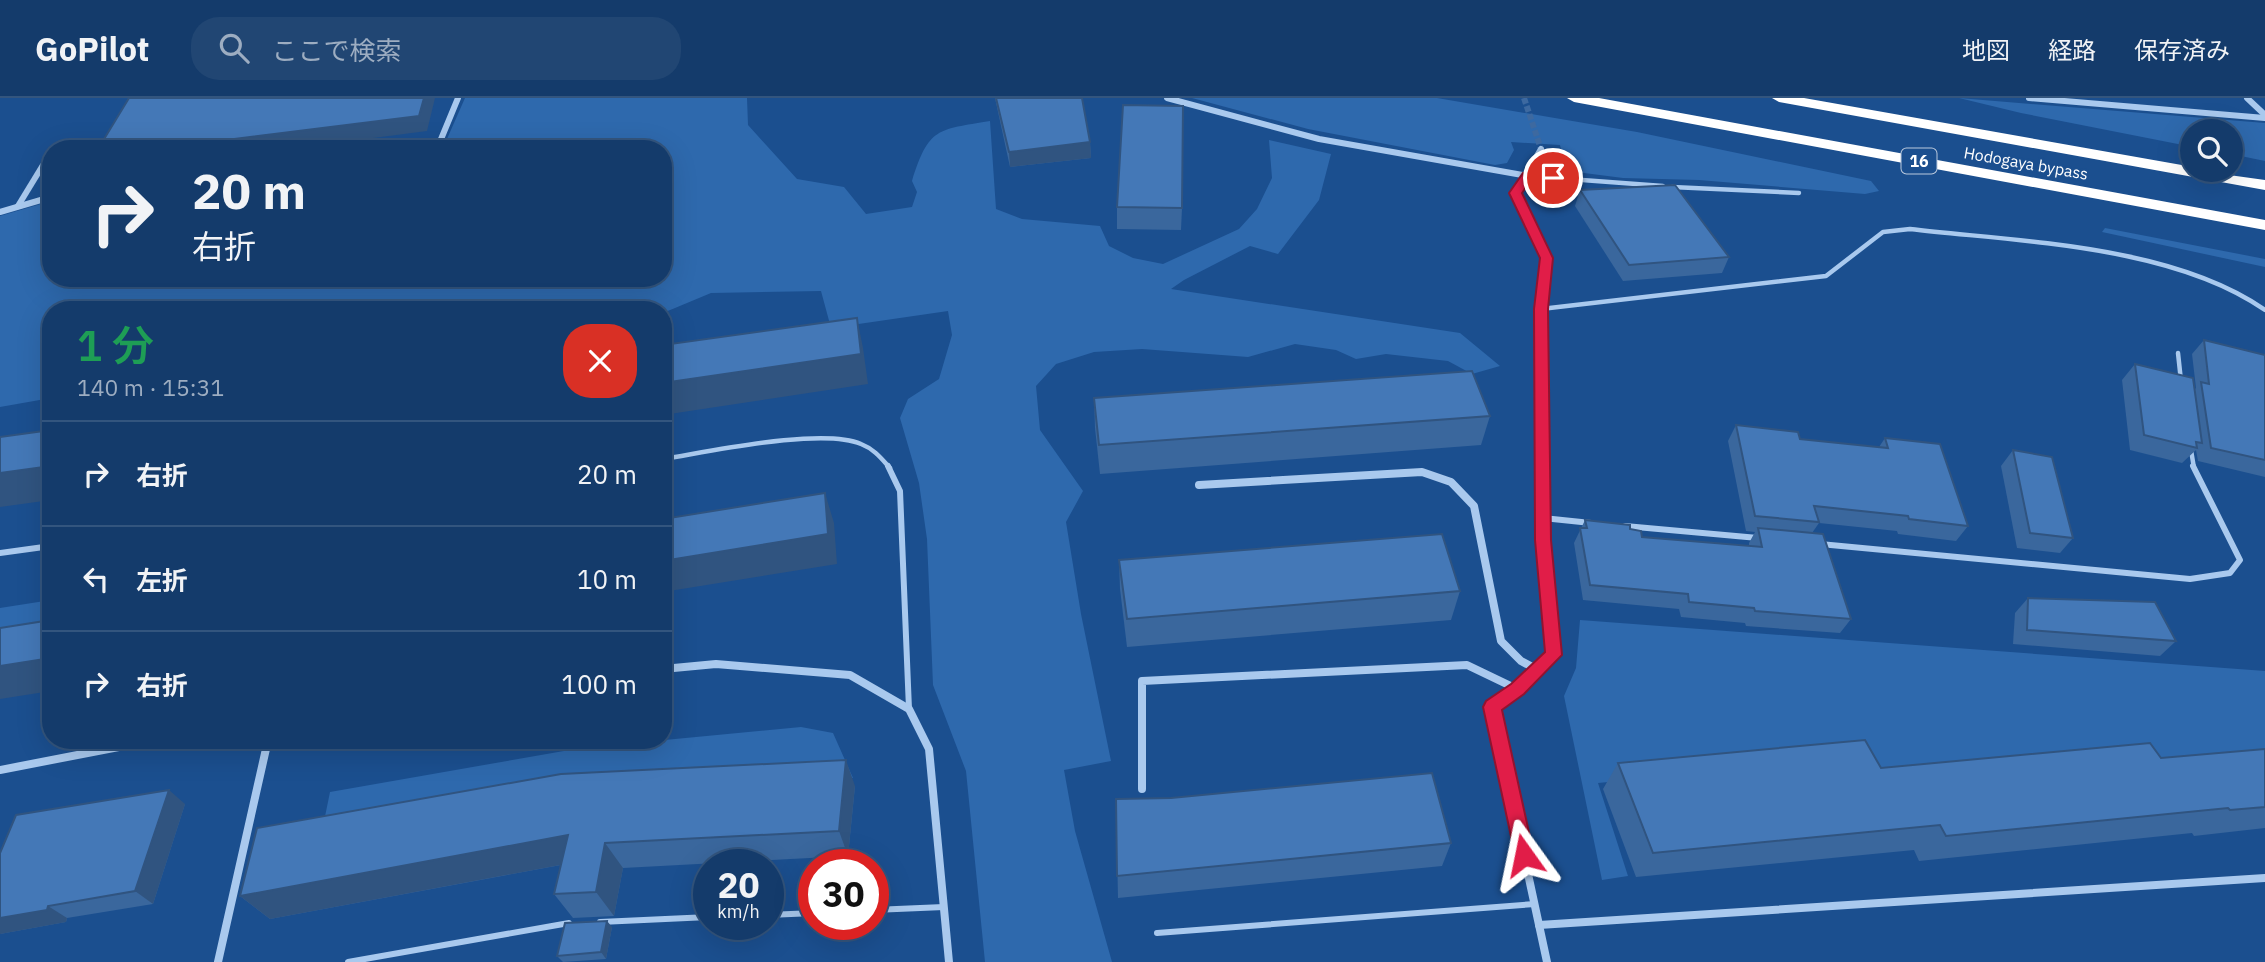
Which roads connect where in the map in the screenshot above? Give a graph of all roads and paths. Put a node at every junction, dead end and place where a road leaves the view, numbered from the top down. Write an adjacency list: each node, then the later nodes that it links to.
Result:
1 (458, 98): 8 (street)
2 (1167, 98): 11 (street)
3 (1574, 98): 17 (highway, Hodogaya bypass / 16)
4 (1779, 98): 12 (highway, Hodogaya bypass / 16)
5 (2029, 98): 7 (street)
6 (2247, 98): 7 (street)
7 (2265, 116)
8 (441, 140)
9 (1541, 149): 11 (street)
10 (42, 167): 15 (street)
11 (1528, 176): 13 (lane); 18 (street)
12 (2265, 185)
13 (1799, 193)
14 (42, 199): 15 (street)
15 (18, 206): 16 (street)
16 (0, 212)
17 (2265, 225)
18 (1541, 309): 19 (lane); 25 (street)
19 (2265, 310)
20 (2178, 353): 21 (lane)
21 (2183, 394)
22 (2190, 449): 29 (lane)
23 (672, 458): 35 (lane)
24 (1199, 485): 33 (street)
25 (1544, 518): 26 (lane); 33 (street)
26 (1598, 523)
27 (1612, 525): 28 (lane)
28 (1764, 539)
29 (1819, 544)
30 (42, 547): 31 (lane)
31 (0, 553)
32 (672, 668): 35 (street)
33 (1538, 670): 34 (street)
34 (1517, 689): 39 (street); 41 (street)
35 (909, 709): 42 (street)
36 (110, 749): 38 (street)
37 (266, 749): 49 (street)
38 (0, 771)
39 (1142, 789)
40 (2265, 878): 47 (street)
41 (1535, 904): 47 (street); 48 (lane)
42 (944, 907): 43 (lane); 51 (street)
43 (889, 909)
44 (693, 918): 46 (lane)
45 (574, 923): 50 (lane)
46 (587, 923)
47 (1539, 925): 52 (street)
48 (1157, 933)
49 (218, 962)
50 (348, 962)
51 (949, 962)
52 (1547, 962)

